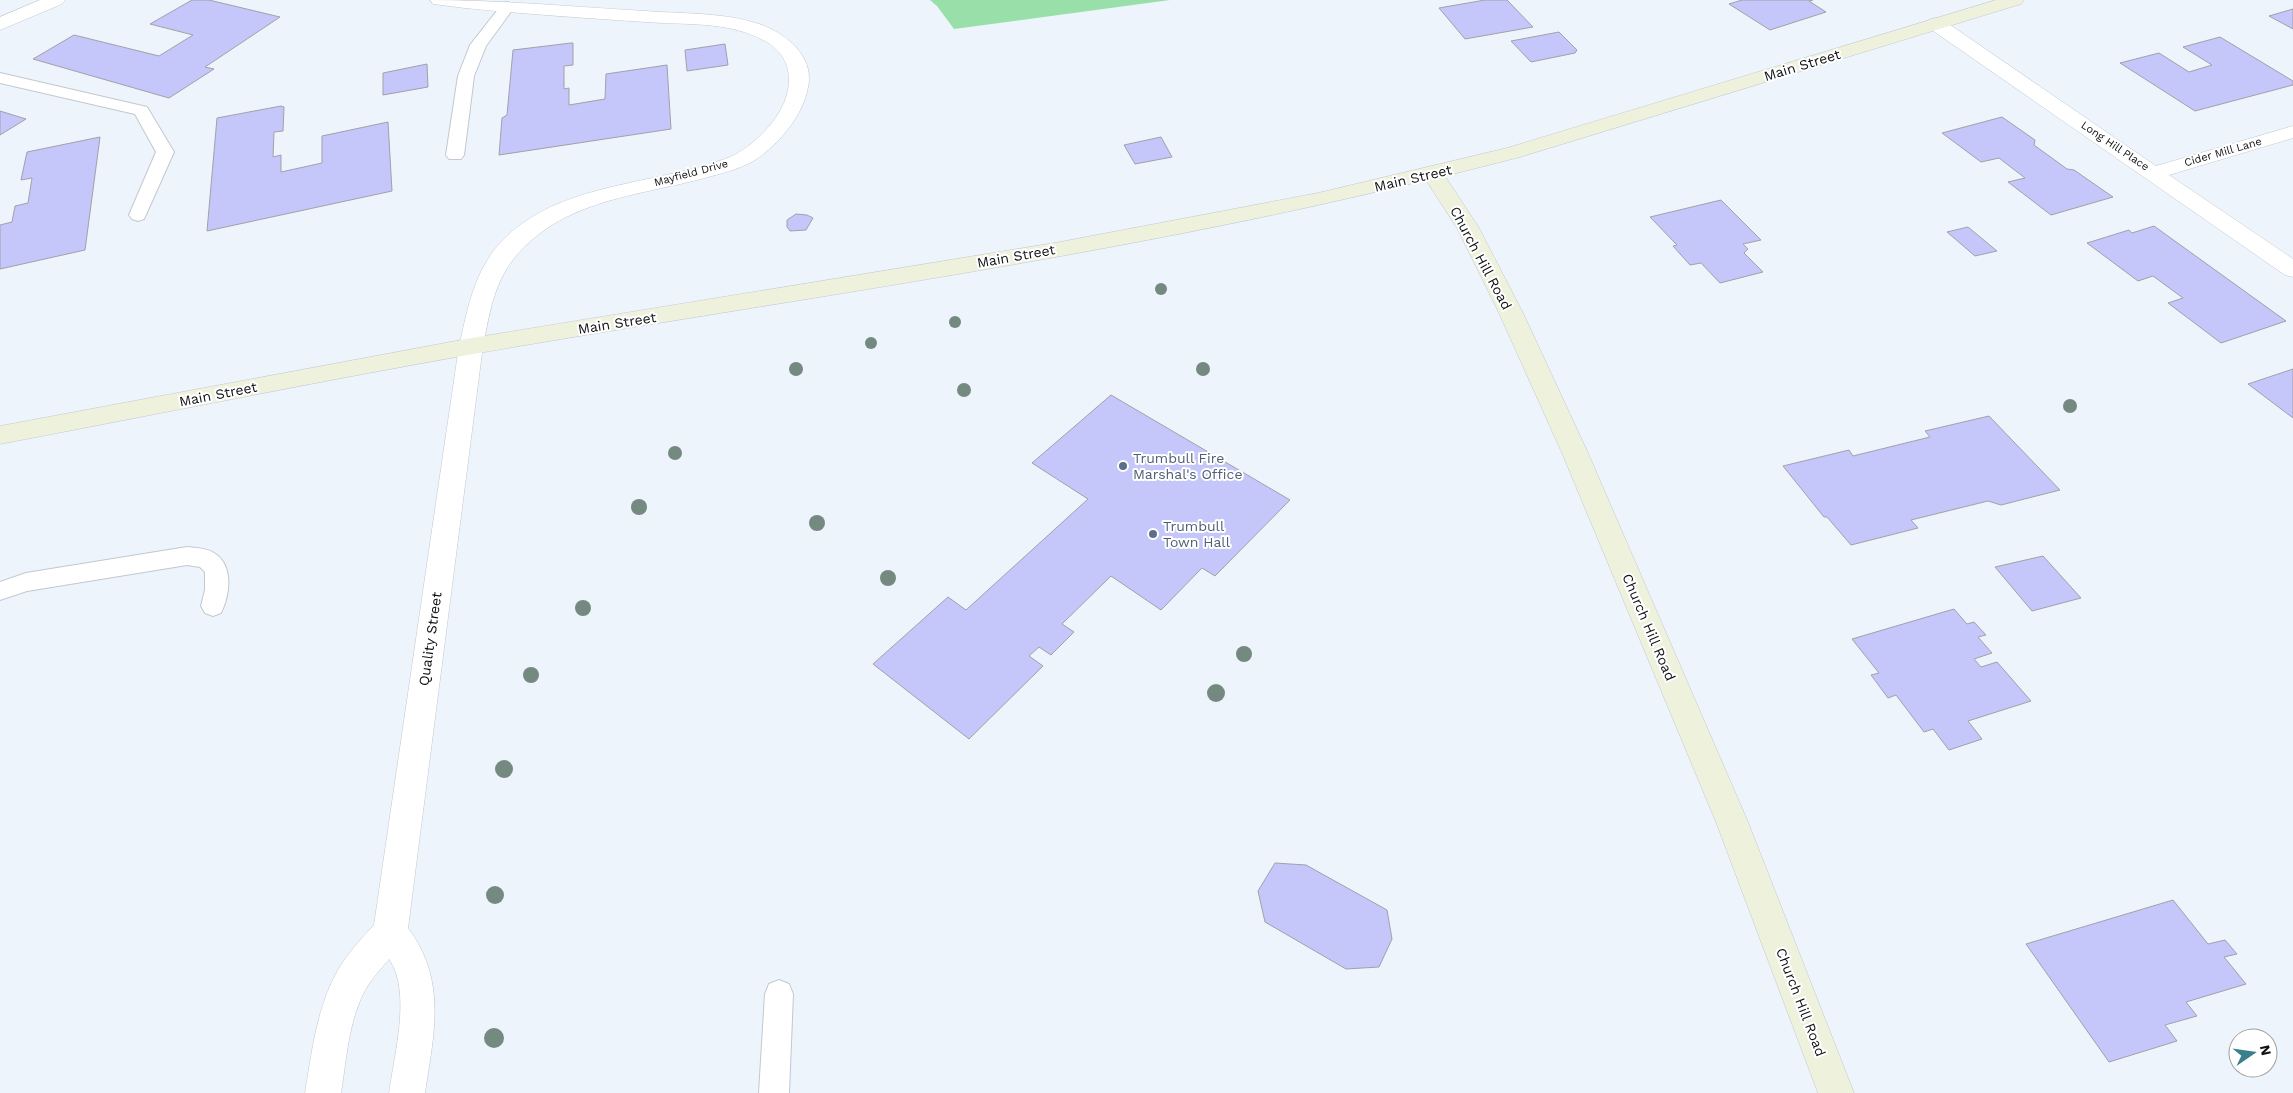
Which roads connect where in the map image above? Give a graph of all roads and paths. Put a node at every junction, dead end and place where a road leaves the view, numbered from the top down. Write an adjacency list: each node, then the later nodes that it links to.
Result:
1 (56, 0): 5 (street)
2 (439, 0): 4 (street, Mayfield Drive)
3 (2014, 0): 6 (main road, Main Street)
4 (508, 6): 9 (lane); 14 (street, Mayfield Drive)
5 (0, 24)
6 (1936, 24): 10 (street, Long Hill Place); 11 (main road, Main Street)
7 (0, 78): 12 (lane)
8 (2293, 132): 10 (street, Cider Mill Lane)
9 (455, 155)
10 (2153, 173): 13 (street, Long Hill Place)
11 (1433, 174): 14 (main road, Main Street); 23 (main road, Church Hill Road)
12 (138, 216)
13 (2293, 270)
14 (472, 346): 15 (main road, Main Street); 18 (street, Quality Street)
15 (0, 435)
16 (0, 591): 17 (lane)
17 (212, 606)
18 (390, 932): 20 (street); 21 (street)
19 (780, 994): 22 (lane)
20 (323, 1093)
21 (408, 1093)
22 (774, 1093)
23 (1836, 1093)

